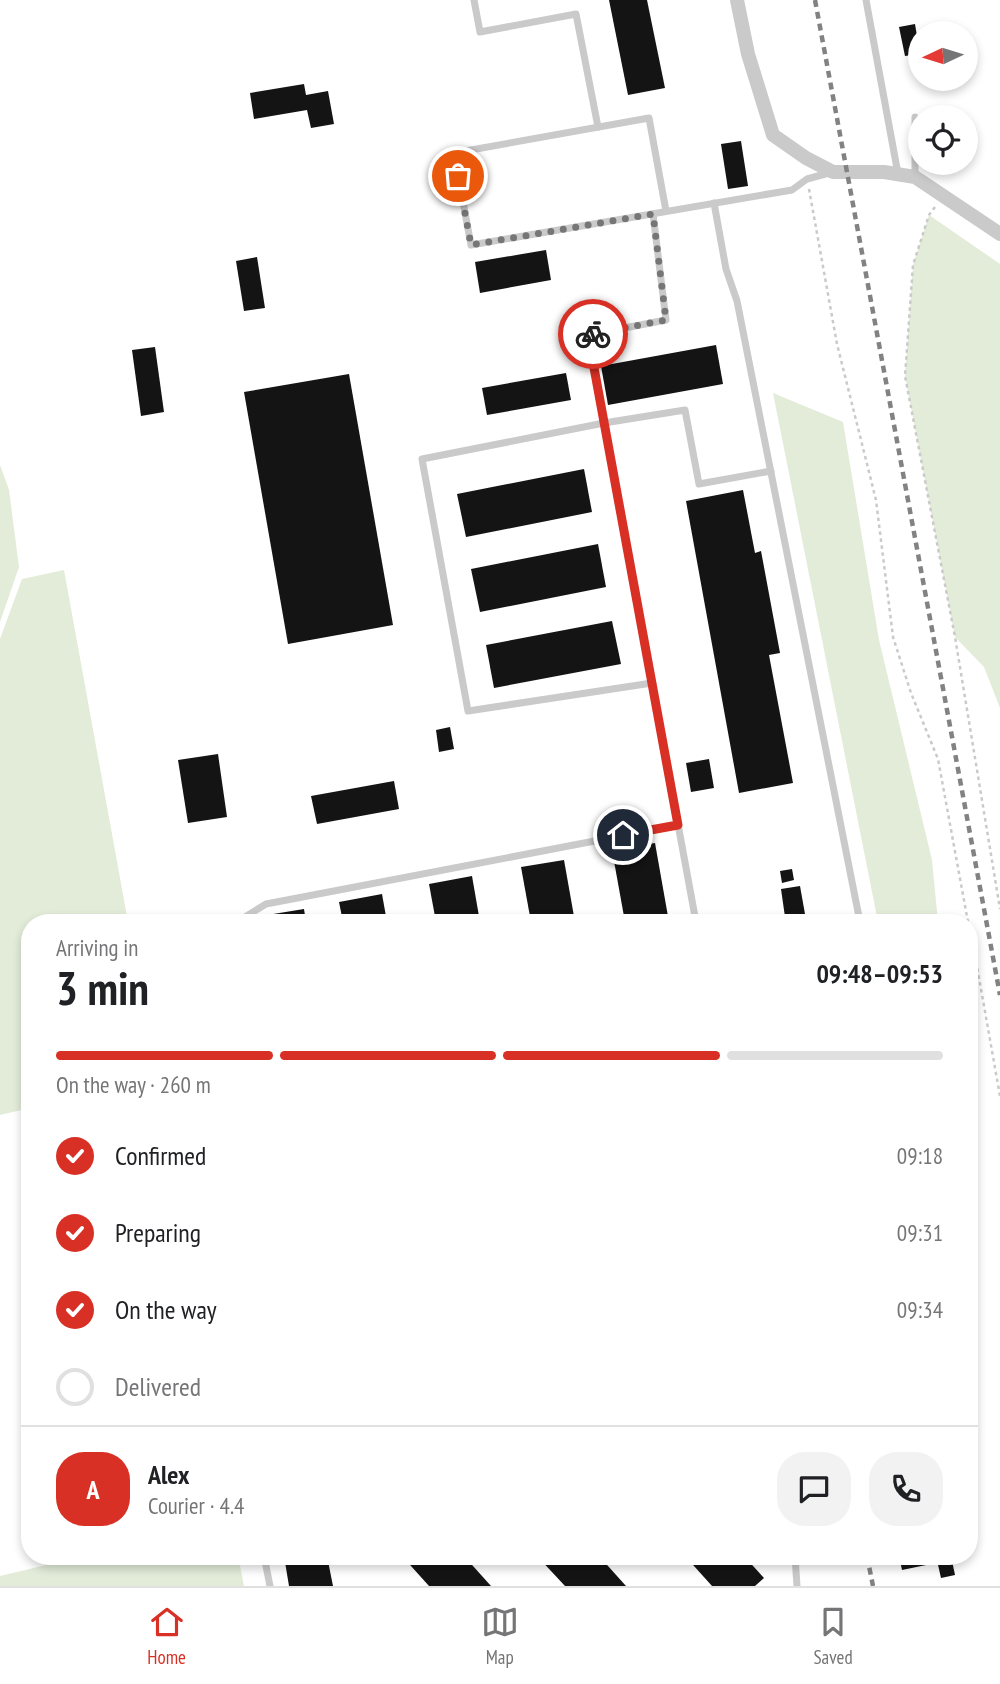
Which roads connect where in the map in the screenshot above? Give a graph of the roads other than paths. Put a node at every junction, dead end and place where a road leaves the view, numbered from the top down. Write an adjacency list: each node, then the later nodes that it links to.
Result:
1 (474, 0): 4 (lane)
2 (737, 0): 5 (street)
3 (866, 0): 6 (lane)
4 (598, 127): 11 (lane); 12 (lane)
5 (833, 172): 6 (street); 8 (lane)
6 (898, 174): 7 (street)
7 (915, 177): 13 (street)
8 (792, 190): 9 (lane); 10 (lane)
9 (793, 199)
10 (714, 203): 11 (lane); 15 (lane)
11 (666, 211): 12 (lane)
12 (653, 214): 14 (lane)
13 (1000, 234)
14 (604, 422): 15 (lane); 16 (lane); 16 (lane)
15 (771, 471): 20 (lane)
16 (652, 683): 17 (lane)
17 (678, 825): 18 (lane); 19 (lane)
18 (250, 914)
19 (695, 914)
20 (858, 914)
21 (266, 1565): 23 (lane)
22 (796, 1565): 24 (lane)
23 (270, 1586)
24 (797, 1586)

